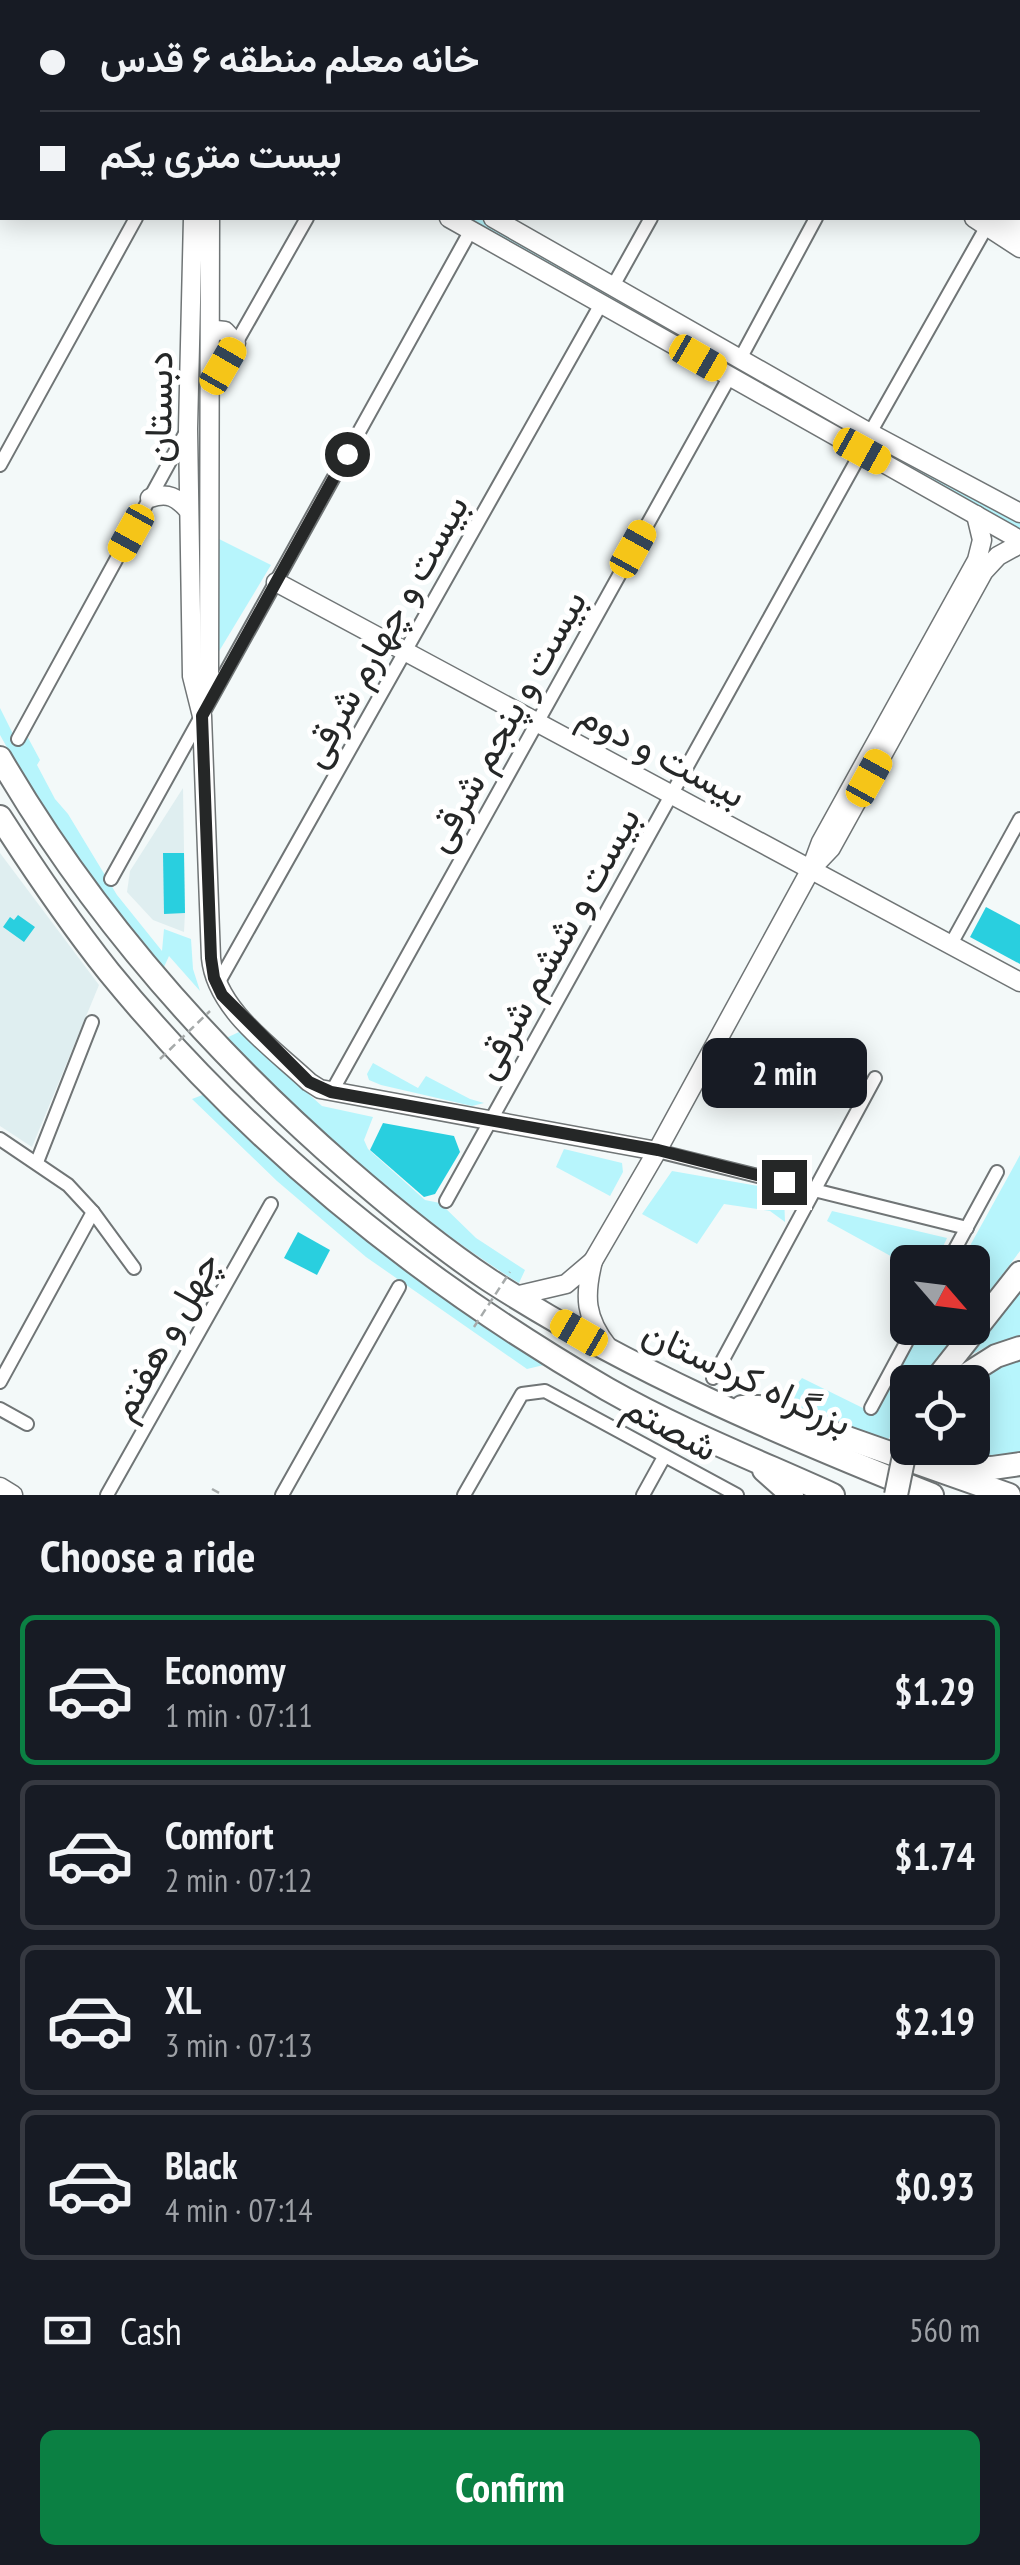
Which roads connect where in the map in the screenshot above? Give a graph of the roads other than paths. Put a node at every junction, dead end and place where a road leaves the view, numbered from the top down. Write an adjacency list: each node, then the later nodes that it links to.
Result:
1 (135, 220): 22 (street)
2 (194, 220): 20 (street, دبستان)
3 (210, 220): 15 (street, دبستان)
4 (306, 220): 16 (street)
5 (453, 220): 10 (street)
6 (497, 220): 13 (street)
7 (650, 220): 13 (street)
8 (815, 220): 17 (street)
9 (987, 220): 11 (street); 12 (street); 21 (street, بیست و ششم شرقی)
10 (471, 230): 14 (street); 29 (street)
11 (1020, 230)
12 (1020, 248)
13 (613, 286): 17 (street)
14 (601, 304): 18 (street); 30 (street, بیست و چهارم شرقی)
15 (210, 337): 16 (street); 19 (street, دبستان)
16 (236, 343): 19 (street)
17 (740, 360): 21 (street)
18 (730, 376): 21 (street); 32 (street, بیست و پنجم شرقی)
19 (210, 390): 20 (street); 31 (street, دبستان)
20 (188, 430): 23 (street); 24 (street, دبستان)
21 (866, 442): 25 (street); 26 (street); 35 (street, بیست و ششم شرقی)
22 (0, 465)
23 (150, 498): 24 (street); 33 (street)
24 (189, 511): 31 (street, دبستان)
25 (1020, 514)
26 (976, 516): 27 (street); 28 (street)
27 (1020, 542): 28 (street)
28 (982, 563): 38 (street)
29 (276, 582): 30 (street, بیست و دوم); 31 (street)
30 (405, 652): 32 (street, بیست و دوم); 42 (street, بیست و چهارم شرقی)
31 (202, 716): 39 (street); 42 (street, دبستان)
32 (537, 722): 35 (street, بیست و دوم); 45 (street, بیست و پنجم شرقی)
33 (18, 739)
34 (0, 758): 60 (highway, بزرگراه کردستان)
35 (671, 794): 38 (street, بیست و دوم); 46 (street, بیست و ششم شرقی)
36 (0, 817): 75 (highway, بزرگراه کردستان)
37 (1020, 819): 40 (street)
38 (811, 869): 40 (street, بیست و دوم); 48 (street)
39 (111, 880)
40 (951, 944): 41 (street, بیست و دوم)
41 (1020, 982)
42 (217, 985): 45 (street)
43 (92, 1022): 49 (street)
44 (875, 1078): 51 (street)
45 (331, 1092): 46 (street)
46 (490, 1120): 48 (street); 52 (street, بیست و ششم شرقی)
47 (0, 1139): 49 (street)
48 (658, 1150): 51 (street); 57 (street)
49 (37, 1162): 54 (street)
50 (997, 1172): 55 (street)
51 (815, 1190): 55 (street); 67 (street)
52 (446, 1200)
53 (271, 1204): 81 (street, چهل و هفتم)
54 (93, 1212): 58 (street); 68 (street)
55 (967, 1228): 56 (street)
56 (958, 1245)
57 (593, 1261): 60 (street); 64 (street)
58 (134, 1268)
59 (1020, 1273): 65 (highway)
60 (513, 1284): 64 (highway, بزرگراه کردستان)
61 (399, 1286): 82 (street)
62 (905, 1345): 70 (street)
63 (1020, 1348): 66 (highway)
64 (611, 1351): 69 (highway, بزرگراه کردستان)
65 (947, 1365)
66 (982, 1365)
67 (713, 1378)
68 (0, 1382)
69 (718, 1406): 73 (highway); 89 (highway, بزرگراه کردستان)
70 (871, 1408)
71 (0, 1409): 72 (street)
72 (27, 1424)
73 (890, 1454)
74 (664, 1457): 83 (street, شصتم); 84 (street); 85 (street, شصتم)
75 (750, 1458): 86 (highway); 87 (highway, بزرگراه کردستان)
76 (1020, 1464): 78 (highway)
77 (902, 1465): 88 (highway, bridge)
78 (921, 1465): 90 (highway)
79 (0, 1488): 80 (street)
80 (12, 1495)
81 (107, 1495)
82 (282, 1495)
83 (464, 1495)
84 (643, 1495)
85 (737, 1495)
86 (792, 1495)
87 (833, 1495)
88 (896, 1495)
89 (932, 1495)
90 (1009, 1495)

